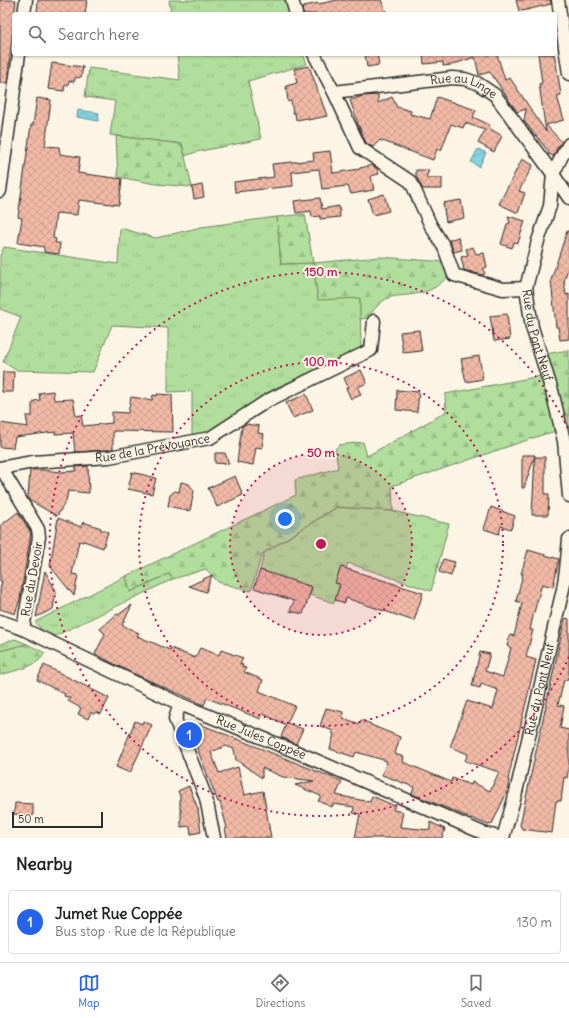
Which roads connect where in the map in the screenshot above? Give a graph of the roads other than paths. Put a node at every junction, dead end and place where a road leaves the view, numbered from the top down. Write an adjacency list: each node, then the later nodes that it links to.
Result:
1 (26, 0): 4 (street)
2 (292, 0): 5 (street)
3 (558, 0): 8 (street)
4 (24, 12)
5 (295, 12)
6 (19, 56): 12 (street)
7 (315, 56): 9 (street)
8 (569, 74)
9 (334, 92): 11 (street, Rue au Linge); 14 (street)
10 (569, 144): 11 (street)
11 (553, 174): 13 (street, Rue au Linge); 14 (street, Rue du Pont Neuf)
12 (0, 191)
13 (569, 198)
14 (526, 288): 17 (street, Rue du Pont Neuf)
15 (374, 321): 16 (street, Rue de la Prévoyance)
16 (1, 468): 20 (street, Rue du Devoir)
17 (569, 496)
18 (569, 540): 24 (street, Rue du Pont Neuf)
19 (0, 621): 20 (street, Rue Jules Coppée)
20 (23, 629): 21 (street, Rue Jules Coppée)
21 (180, 704): 22 (street, Rue Jules Coppée); 23 (street)
22 (482, 836): 24 (street, Rue Jules Coppée)
23 (214, 838)
24 (503, 838)

